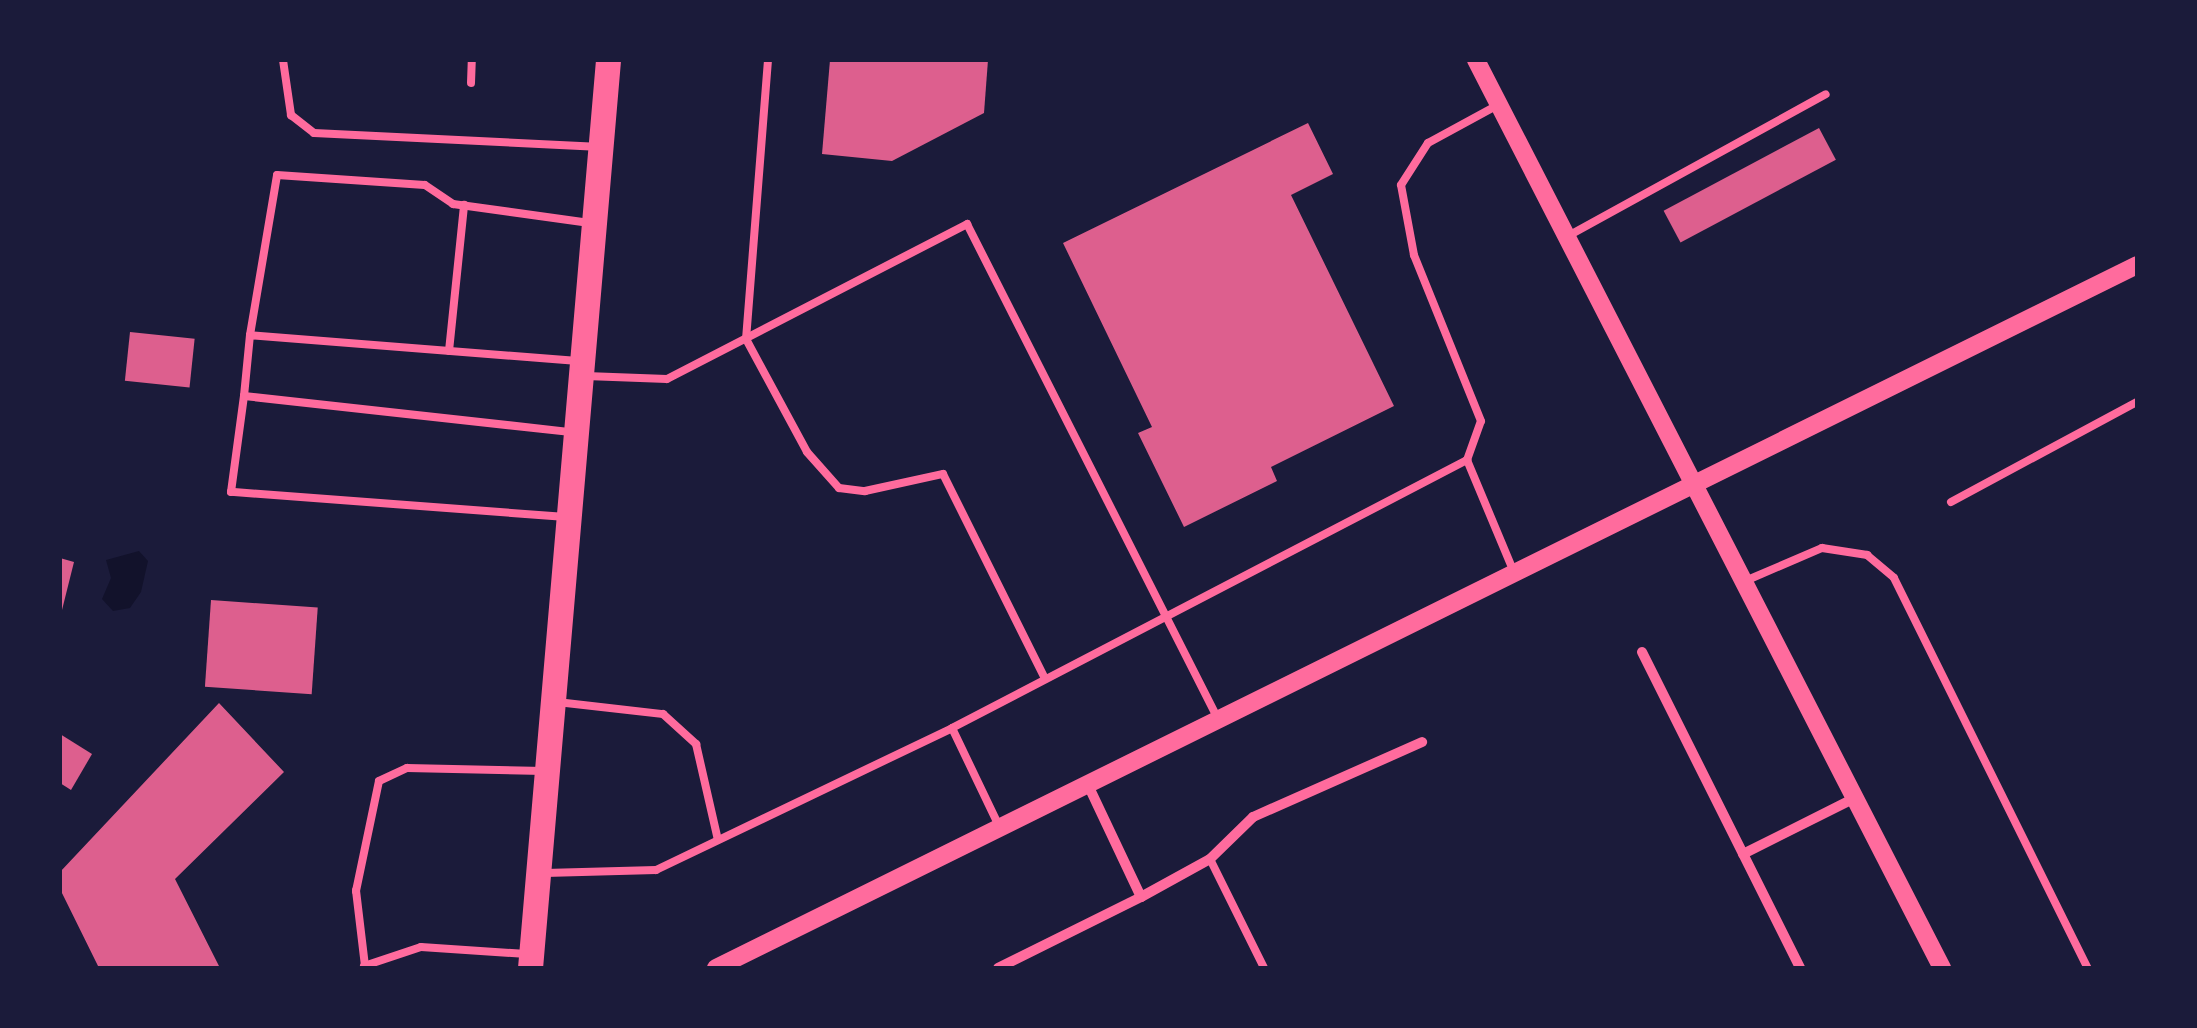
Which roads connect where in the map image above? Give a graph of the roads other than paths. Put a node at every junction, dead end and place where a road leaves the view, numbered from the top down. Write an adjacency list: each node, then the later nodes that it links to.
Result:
1 (283, 60): 9 (lane)
2 (472, 60): 6 (lane)
3 (608, 60): 9 (main road)
4 (768, 60): 15 (lane)
5 (1476, 60): 8 (street)
6 (471, 83)
7 (1826, 94): 12 (lane)
8 (1498, 104): 12 (street); 21 (lane)
9 (601, 148): 11 (main road)
10 (464, 206): 11 (lane); 14 (lane); 16 (lane)
11 (595, 224): 17 (main road)
12 (1568, 236): 22 (street)
13 (2137, 265): 22 (street)
14 (250, 335): 16 (lane); 18 (lane)
15 (746, 339): 17 (lane); 27 (lane); 29 (lane)
16 (449, 350): 17 (lane)
17 (582, 369): 20 (main road)
18 (244, 396): 20 (lane); 24 (lane)
19 (2137, 402): 23 (lane)
20 (577, 432): 24 (main road)
21 (1467, 460): 25 (lane); 27 (lane)
22 (1696, 487): 25 (street); 26 (street)
23 (1951, 502)
24 (570, 517): 30 (main road)
25 (1515, 574): 31 (street)
26 (1744, 582): 36 (street); 51 (lane)
27 (1166, 618): 29 (lane); 31 (lane)
28 (1642, 652): 39 (street)
29 (1046, 678): 32 (lane)
30 (555, 702): 34 (main road); 38 (lane)
31 (1218, 719): 35 (street)
32 (952, 728): 37 (lane); 38 (lane)
33 (1422, 742): 40 (street)
34 (549, 771): 41 (main road); 45 (lane)
35 (1087, 782): 37 (street); 42 (street)
36 (1856, 798): 39 (street); 50 (street)
37 (999, 826): 43 (street)
38 (718, 840): 41 (lane)
39 (1743, 854): 49 (street)
40 (1210, 859): 42 (street); 48 (lane)
41 (540, 873): 44 (main road)
42 (1141, 897): 47 (street)
43 (748, 960): 46 (street)
44 (531, 961): 45 (lane)
45 (363, 967)
46 (716, 968)
47 (998, 968)
48 (1264, 968)
49 (1800, 968)
50 (1942, 968)
51 (2088, 968)

